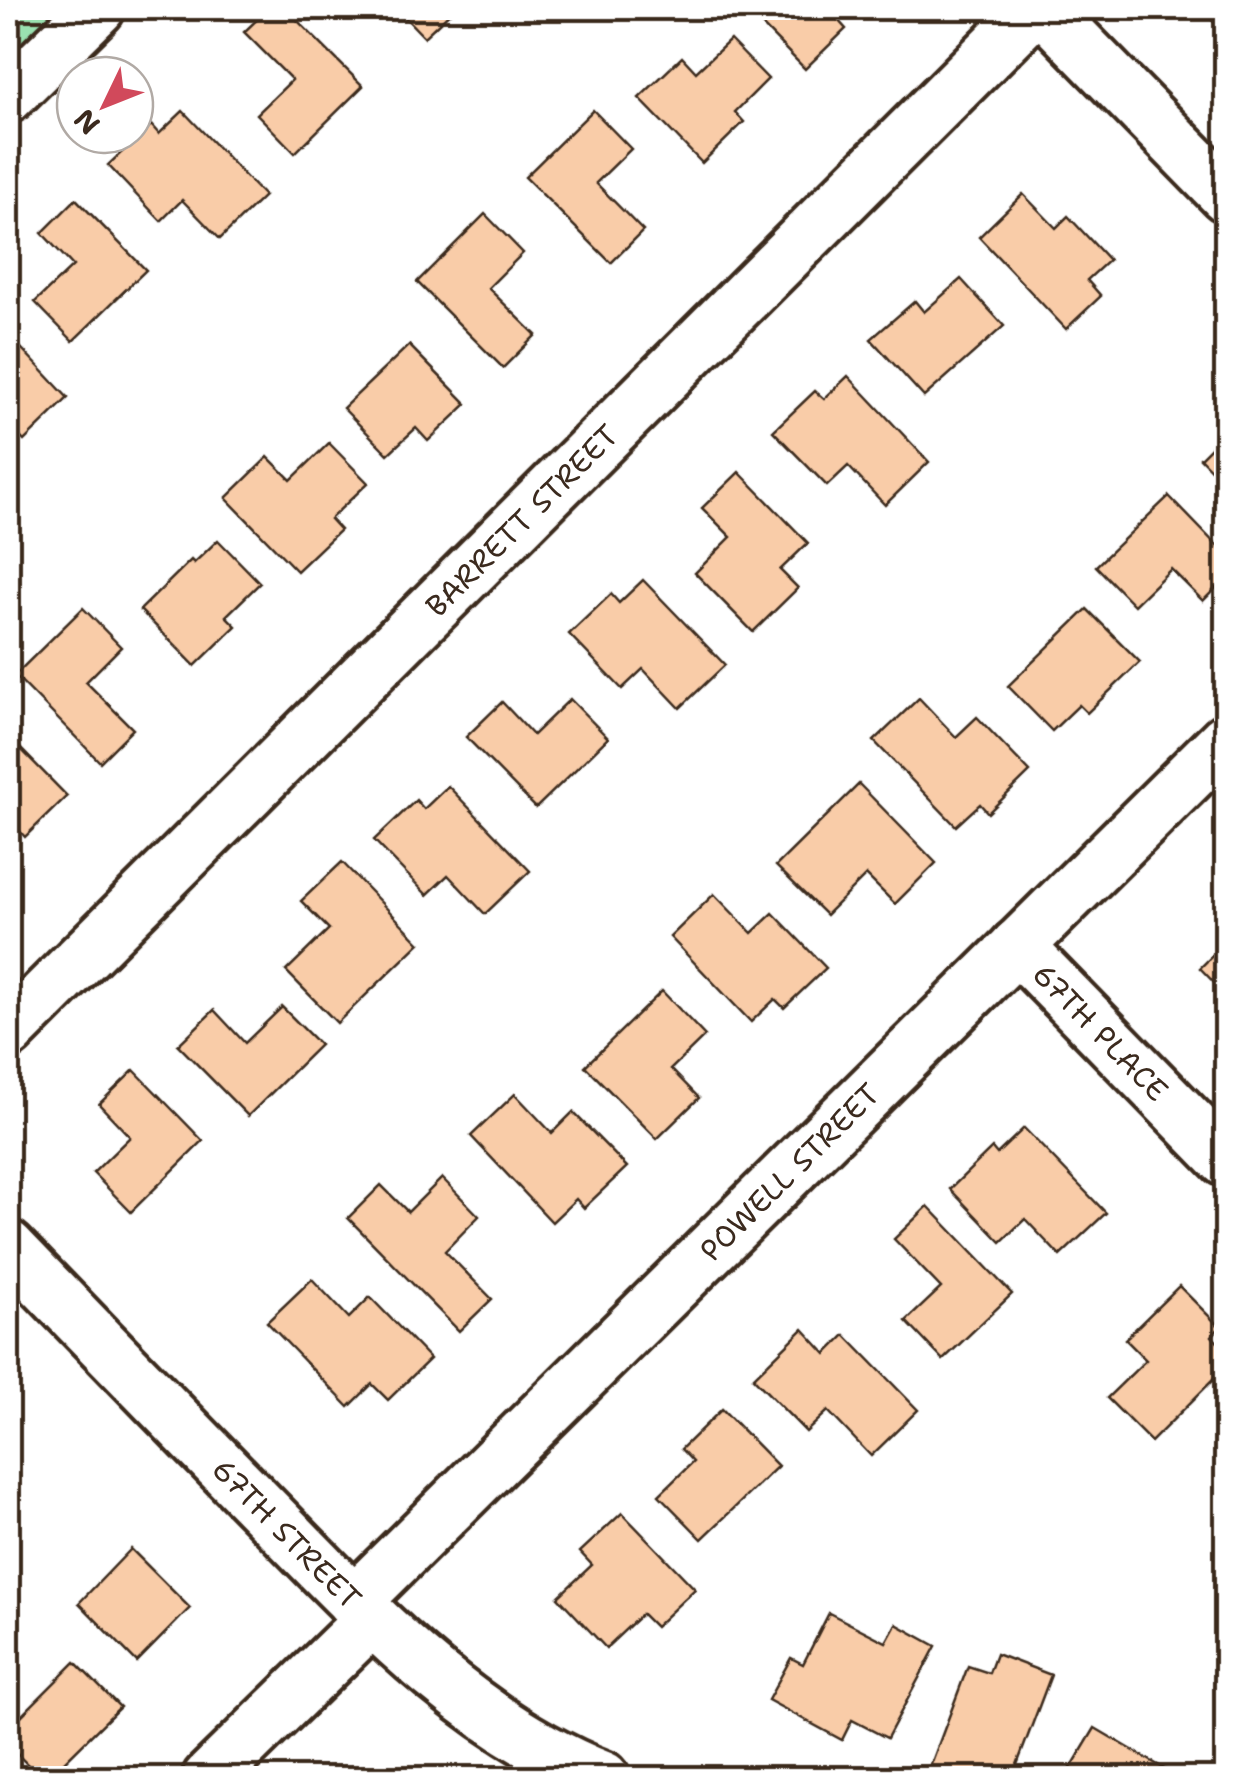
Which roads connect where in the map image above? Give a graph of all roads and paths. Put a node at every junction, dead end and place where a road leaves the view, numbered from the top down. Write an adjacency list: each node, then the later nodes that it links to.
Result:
1 (1035, 8): 8 (street, BARRETT STREET)
2 (1043, 8): 5 (street)
3 (75, 15): 4 (street)
4 (8, 96)
5 (1226, 195)
6 (1226, 740): 7 (street, POWELL STREET)
7 (1017, 946): 9 (street, 67TH PLACE); 11 (street, POWELL STREET)
8 (8, 1032)
9 (1226, 1160)
10 (8, 1247): 11 (street, 67TH STREET)
11 (363, 1611): 12 (street, POWELL STREET); 13 (street, 67TH STREET)
12 (209, 1778)
13 (603, 1778)

